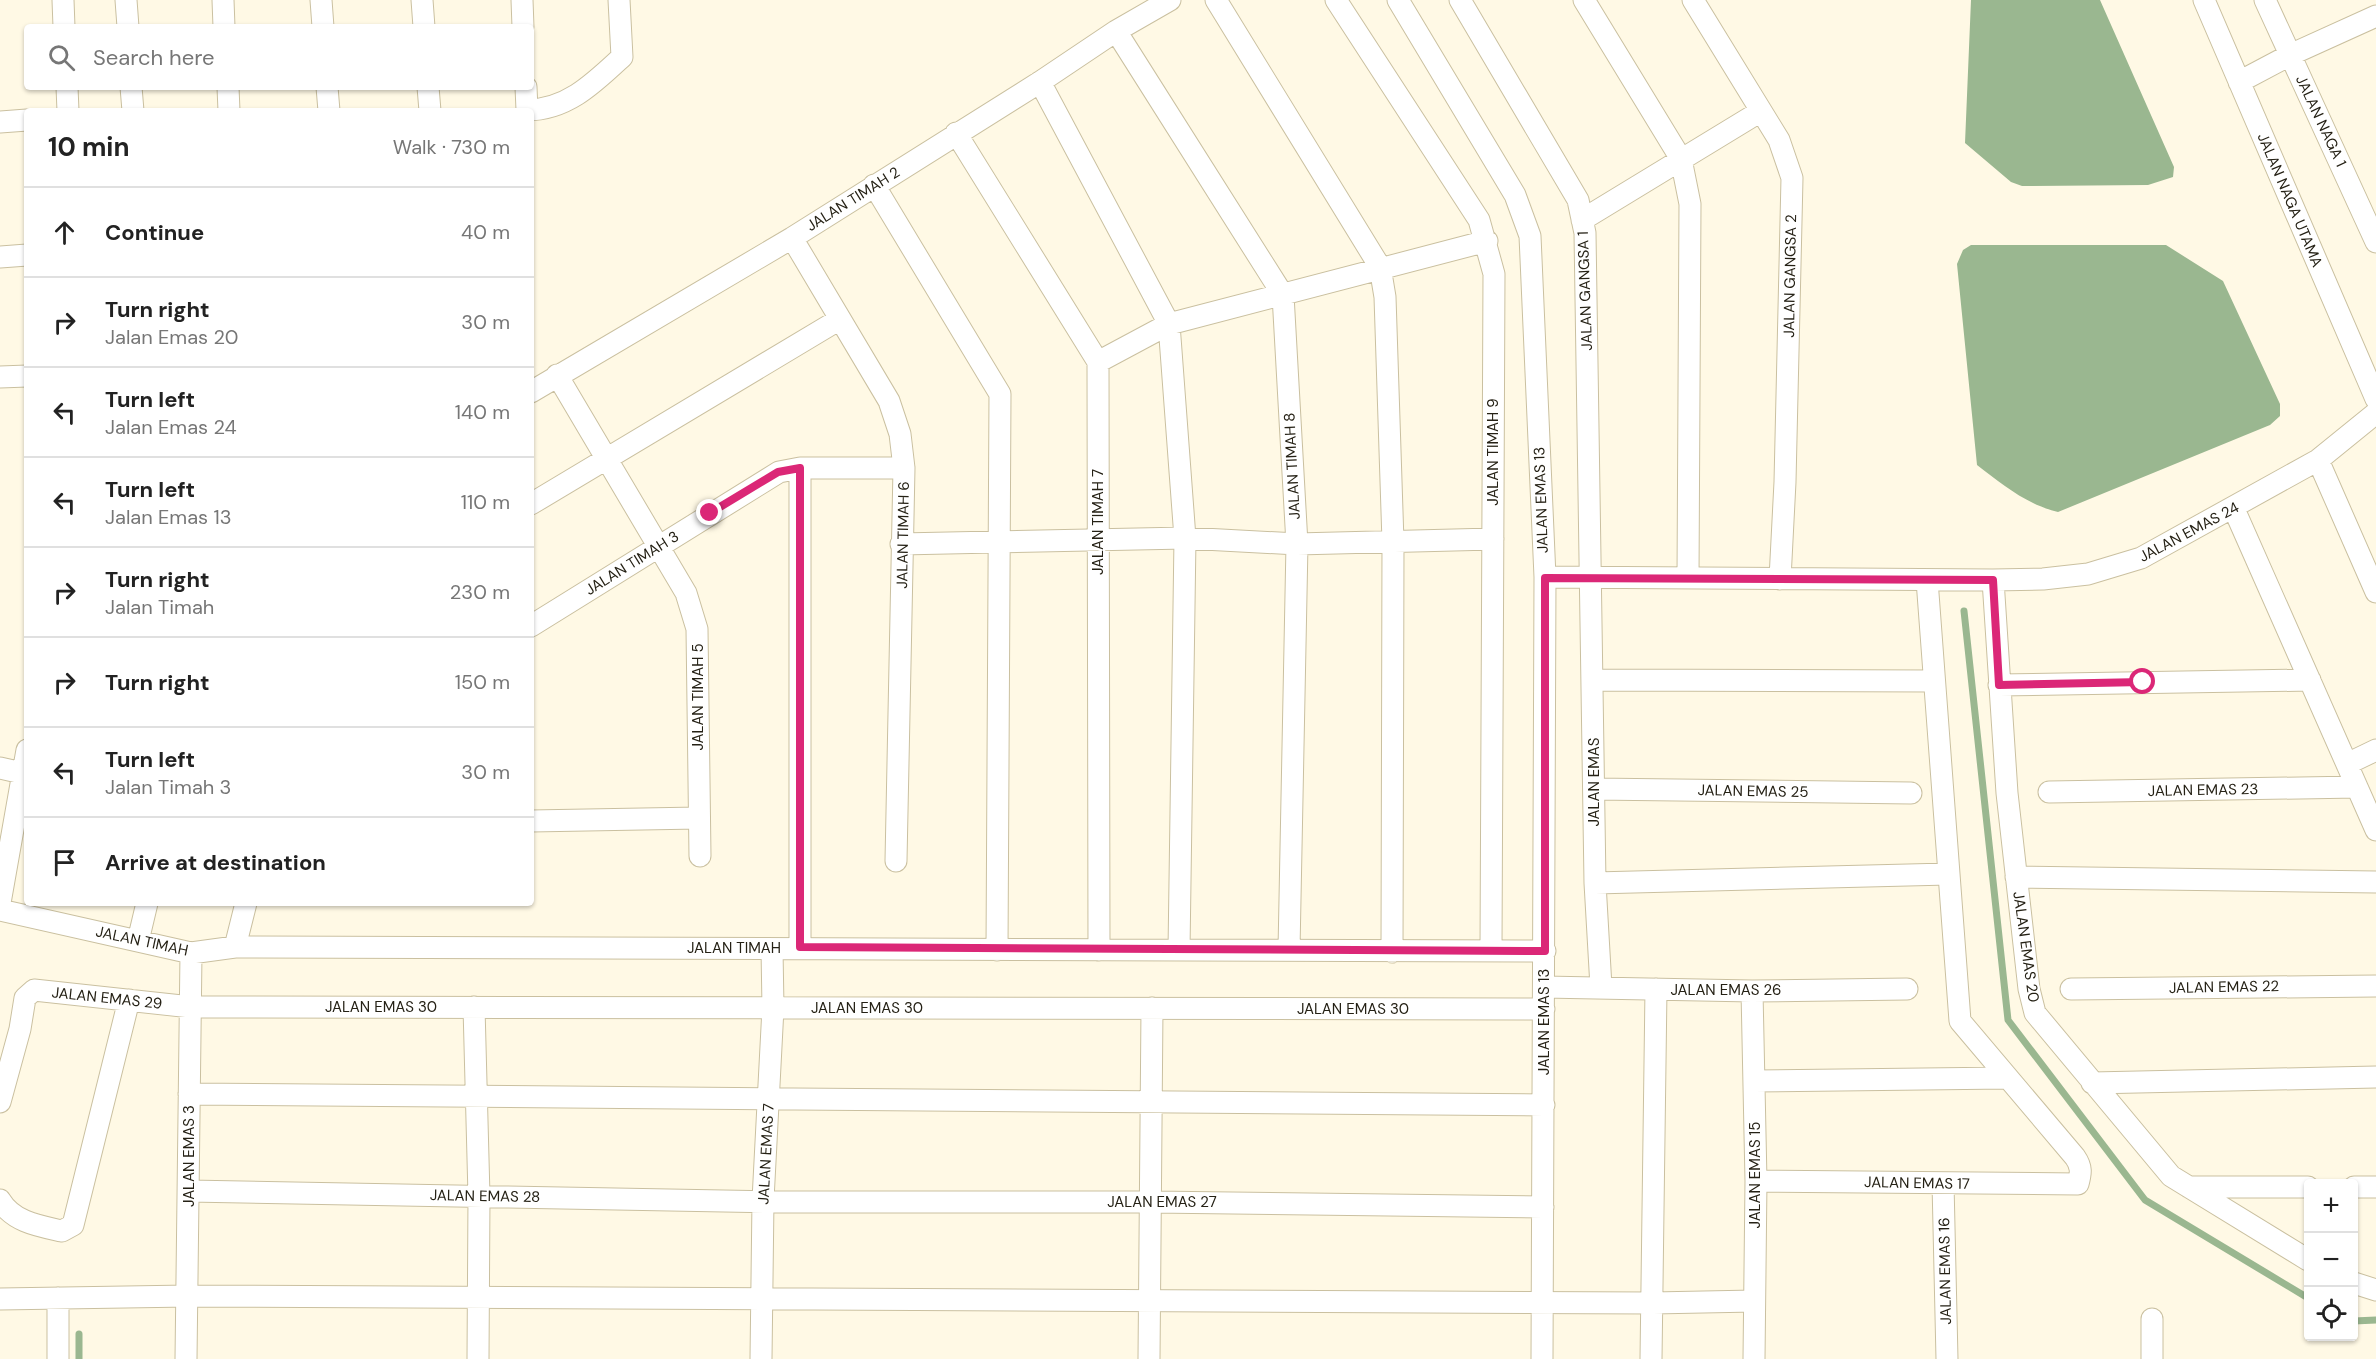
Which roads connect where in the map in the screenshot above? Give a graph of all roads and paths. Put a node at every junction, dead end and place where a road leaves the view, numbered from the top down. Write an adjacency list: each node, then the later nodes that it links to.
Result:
1 (63, 0): 20 (street)
2 (126, 0): 21 (street)
3 (223, 0): 22 (street)
4 (321, 0): 23 (street)
5 (422, 0): 24 (street)
6 (522, 0): 25 (street)
7 (619, 0): 42 (street)
8 (1170, 0): 26 (street, JALAN TIMAH 2)
9 (1216, 0): 55 (street)
10 (1336, 0): 51 (street, JALAN TIMAH 9)
11 (1398, 0): 80 (street, JALAN EMAS 13)
12 (1460, 0): 49 (street, JALAN GANGSA 1)
13 (1584, 0): 47 (street)
14 (1693, 0): 43 (street, JALAN GANGSA 2)
15 (2204, 0): 29 (street, JALAN NAGA UTAMA)
16 (2265, 0): 27 (street, JALAN NAGA 1)
17 (2372, 0): 18 (street)
18 (2376, 10)
19 (2376, 16): 27 (street)
20 (64, 24)
21 (128, 24)
22 (224, 24)
23 (323, 24)
24 (424, 24)
25 (523, 24)
26 (1116, 31): 28 (street, JALAN TIMAH 2); 56 (street, JALAN TIMAH 8)
27 (2290, 55): 29 (street); 52 (street, JALAN NAGA 1)
28 (1040, 82): 46 (street, JALAN TIMAH 2); 58 (street)
29 (2239, 82): 64 (street, JALAN NAGA UTAMA)
30 (67, 90): 36 (street)
31 (131, 90): 37 (street)
32 (228, 90): 38 (street)
33 (327, 90): 39 (street)
34 (428, 90): 40 (street)
35 (526, 90): 41 (street)
36 (68, 108)
37 (133, 108)
38 (229, 108)
39 (328, 108)
40 (430, 108)
41 (527, 108)
42 (534, 110)
43 (1761, 111): 47 (street); 83 (street, JALAN GANGSA 2)
44 (24, 120): 45 (street)
45 (0, 122)
46 (956, 134): 48 (street, JALAN TIMAH 2); 59 (street)
47 (1681, 159): 49 (street); 82 (street)
48 (874, 185): 50 (street, JALAN TIMAH 2); 75 (street)
49 (1582, 220): 81 (street, JALAN GANGSA 1)
50 (792, 238): 57 (street, JALAN TIMAH 6); 60 (street, JALAN TIMAH 2)
51 (1487, 241): 55 (street); 74 (street, JALAN TIMAH 9)
52 (2376, 242)
53 (24, 255): 54 (street)
54 (0, 257)
55 (1380, 267): 56 (street); 76 (street)
56 (1283, 294): 58 (street); 78 (street, JALAN TIMAH 8)
57 (840, 319): 66 (street); 69 (street, JALAN TIMAH 6)
58 (1169, 324): 59 (street); 72 (street)
59 (1098, 362): 73 (street, JALAN TIMAH 7)
60 (558, 375): 63 (street, JALAN TIMAH 2); 66 (street, JALAN TIMAH 5)
61 (24, 376): 62 (street)
62 (0, 377)
63 (534, 390)
64 (2376, 399)
65 (2376, 413): 67 (street, JALAN EMAS 24)
66 (606, 458): 70 (street); 79 (street, JALAN TIMAH 5)
67 (2318, 460): 71 (street, JALAN EMAS 24); 86 (street)
68 (800, 468): 69 (street, JALAN TIMAH 3); 79 (street, JALAN TIMAH 3); 117 (street)
69 (904, 468): 77 (street, JALAN TIMAH 6)
70 (534, 502)
71 (2234, 509): 85 (street, JALAN EMAS 24); 89 (street)
72 (1185, 538): 73 (street); 78 (street); 122 (street)
73 (1098, 539): 75 (street); 121 (street, JALAN TIMAH 7)
74 (1493, 539): 76 (street); 119 (street, JALAN TIMAH 9)
75 (1001, 541): 77 (street); 120 (street)
76 (1393, 542): 78 (street); 125 (street)
77 (902, 544): 105 (street, JALAN TIMAH 6)
78 (1297, 544): 123 (street, JALAN TIMAH 8)
79 (658, 546): 87 (street, JALAN TIMAH 3); 101 (street, JALAN TIMAH 5)
80 (1545, 578): 81 (street, JALAN EMAS 24); 124 (street, JALAN EMAS 13)
81 (1591, 578): 82 (street, JALAN EMAS 24); 88 (street, JALAN EMAS)
82 (1688, 578): 83 (street, JALAN EMAS 24)
83 (1780, 579): 84 (street, JALAN EMAS 24)
84 (1928, 580): 85 (street, JALAN EMAS 24); 90 (street)
85 (1993, 580): 91 (street, JALAN EMAS 20)
86 (2376, 592)
87 (534, 624)
88 (1594, 680): 90 (street); 98 (street, JALAN EMAS)
89 (2310, 680): 91 (street); 94 (street)
90 (1933, 681): 106 (street)
91 (1999, 685): 107 (street, JALAN EMAS 20)
92 (2376, 750): 94 (street)
93 (24, 764): 96 (street)
94 (2347, 764): 97 (street)
95 (0, 768): 96 (street)
96 (22, 773): 110 (street)
97 (2357, 787): 99 (street, JALAN EMAS 23); 103 (street)
98 (1594, 789): 100 (street, JALAN EMAS 25); 109 (street, JALAN EMAS)
99 (2049, 792)
100 (1911, 793)
101 (698, 818): 102 (street); 104 (street, JALAN TIMAH 5)
102 (534, 821)
103 (2376, 830)
104 (700, 856)
105 (896, 861)
106 (1948, 874): 109 (street); 141 (street)
107 (2016, 876): 108 (street); 143 (street, JALAN EMAS 20)
108 (2376, 882)
109 (1595, 883): 129 (street, JALAN EMAS)
110 (0, 903)
111 (146, 906): 115 (street)
112 (245, 906): 116 (street)
113 (0, 910): 114 (street, JALAN TIMAH)
114 (49, 912): 115 (street, JALAN TIMAH)
115 (138, 941): 126 (street, JALAN TIMAH)
116 (235, 947): 118 (street, JALAN TIMAH); 126 (street, JALAN TIMAH)
117 (800, 947): 118 (street, JALAN TIMAH); 120 (street, JALAN TIMAH)
118 (772, 949): 137 (street, JALAN EMAS 7)
119 (1491, 949): 124 (street, JALAN TIMAH); 125 (street, JALAN TIMAH)
120 (997, 950): 121 (street, JALAN TIMAH)
121 (1099, 950): 122 (street, JALAN TIMAH)
122 (1179, 950): 123 (street, JALAN TIMAH)
123 (1288, 950): 125 (street, JALAN TIMAH)
124 (1545, 951): 128 (street, JALAN EMAS 13)
125 (1392, 952)
126 (191, 953): 135 (street, JALAN EMAS 3)
127 (2376, 986): 131 (street, JALAN EMAS 22)
128 (1544, 987): 129 (street, JALAN EMAS 26); 139 (street, JALAN EMAS 13)
129 (1601, 987): 132 (street, JALAN EMAS 26)
130 (1907, 989): 133 (street, JALAN EMAS 26)
131 (2071, 989)
132 (1656, 990): 133 (street, JALAN EMAS 26); 173 (street)
133 (1752, 991): 142 (street, JALAN EMAS 15)
134 (129, 1000): 135 (street, JALAN EMAS 29); 147 (street, JALAN EMAS 29); 158 (street)
135 (191, 1007): 136 (street, JALAN EMAS 30); 144 (street, JALAN EMAS 3)
136 (474, 1007): 137 (street, JALAN EMAS 30); 145 (street)
137 (773, 1008): 138 (street, JALAN EMAS 30); 146 (street, JALAN EMAS 7)
138 (1152, 1008): 139 (street, JALAN EMAS 30); 148 (street)
139 (1544, 1009): 149 (street, JALAN EMAS 13)
140 (2376, 1077): 143 (street)
141 (2006, 1078): 142 (street); 151 (street, JALAN EMAS 17)
142 (1754, 1081): 150 (street, JALAN EMAS 15)
143 (2092, 1083): 152 (street, JALAN EMAS 20)
144 (189, 1094): 145 (street); 156 (street, JALAN EMAS 3)
145 (478, 1095): 146 (street); 157 (street)
146 (769, 1099): 148 (street); 159 (street, JALAN EMAS 7)
147 (0, 1102)
148 (1152, 1104): 149 (street); 160 (street)
149 (1544, 1105): 161 (street, JALAN EMAS 13)
150 (1756, 1181): 151 (street, JALAN EMAS 17); 172 (street, JALAN EMAS 15)
151 (1943, 1184): 183 (street, JALAN EMAS 16)
152 (2189, 1187): 153 (street); 162 (street, JALAN EMAS 20)
153 (2304, 1187)
154 (2358, 1187): 155 (street)
155 (2376, 1187)
156 (189, 1191): 157 (street, JALAN EMAS 28); 165 (street, JALAN EMAS 3)
157 (479, 1196): 159 (street, JALAN EMAS 28); 166 (street)
158 (0, 1200)
159 (772, 1201): 160 (street, JALAN EMAS 27); 169 (street, JALAN EMAS 7)
160 (1153, 1202): 161 (street, JALAN EMAS 27); 171 (street)
161 (1543, 1207): 170 (street, JALAN EMAS 13)
162 (2304, 1258)
163 (2358, 1284): 164 (street)
164 (2376, 1290)
165 (188, 1296): 166 (street); 167 (street); 176 (street, JALAN EMAS 3)
166 (478, 1297): 169 (street); 177 (street)
167 (58, 1298): 168 (street); 175 (street)
168 (0, 1299)
169 (761, 1299): 171 (street); 178 (street, JALAN EMAS 7)
170 (1542, 1300): 171 (street); 173 (street); 180 (street, JALAN EMAS 13)
171 (1151, 1301): 179 (street)
172 (1754, 1301): 173 (street); 182 (street, JALAN EMAS 15)
173 (1653, 1303): 181 (street)
174 (2152, 1319): 184 (street)
175 (58, 1359)
176 (186, 1359)
177 (478, 1359)
178 (761, 1359)
179 (1149, 1359)
180 (1542, 1359)
181 (1651, 1359)
182 (1754, 1359)
183 (1947, 1359)
184 (2152, 1359)

